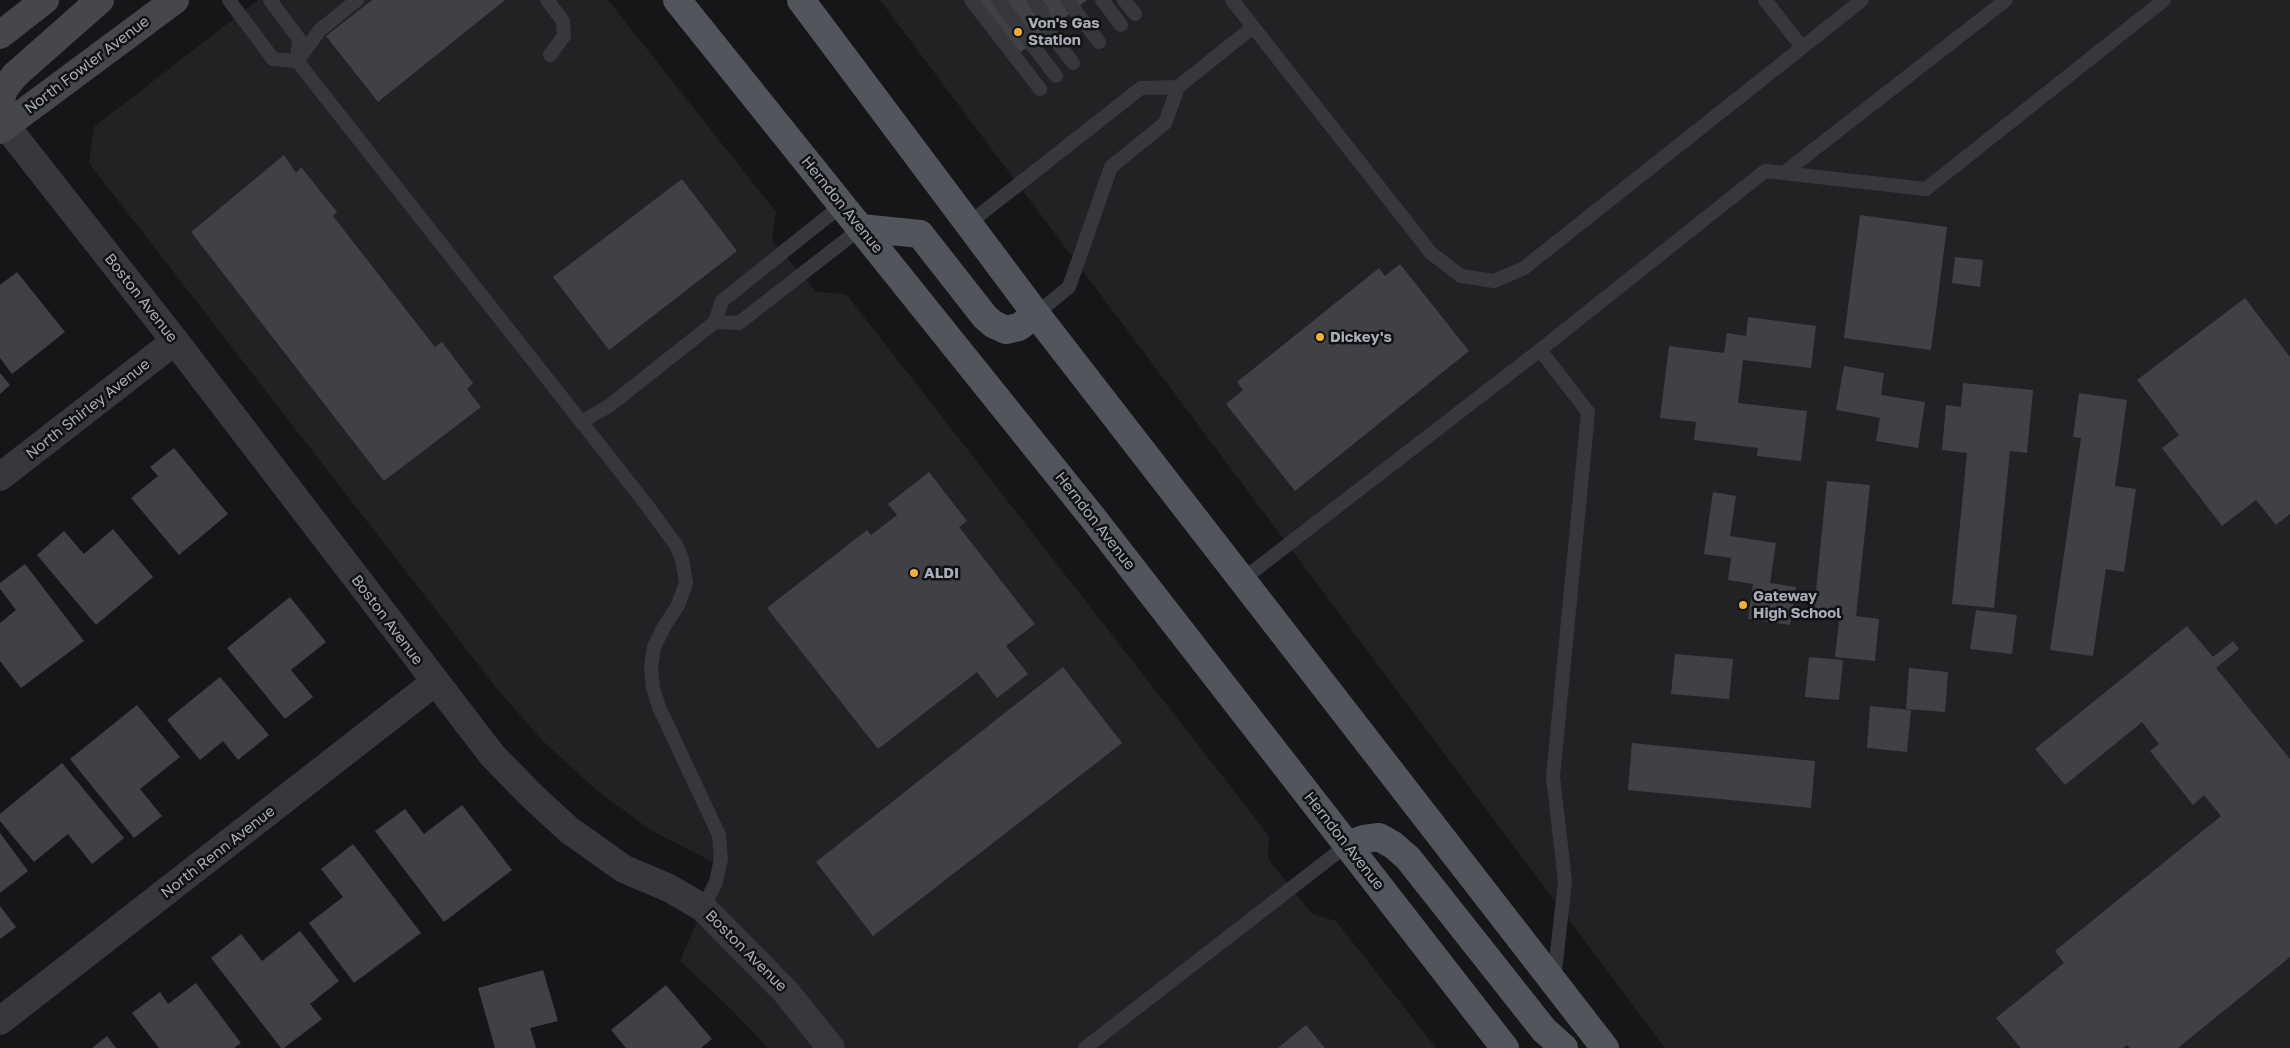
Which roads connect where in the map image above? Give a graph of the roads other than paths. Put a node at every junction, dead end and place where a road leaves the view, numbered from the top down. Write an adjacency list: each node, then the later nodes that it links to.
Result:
1 (45, 0): 24 (main road)
2 (100, 0): 33 (main road)
3 (175, 0): 33 (main road, North Fowler Avenue)
4 (229, 0): 28 (lane)
5 (270, 0): 28 (lane)
6 (357, 0): 28 (lane)
7 (547, 0): 27 (lane)
8 (677, 0): 35 (main road, Herndon Avenue)
9 (801, 0): 36 (main road)
10 (971, 0): 32 (lane)
11 (998, 0): 30 (lane)
12 (1034, 0): 29 (lane)
13 (1067, 0): 25 (lane)
14 (1102, 0): 22 (lane)
15 (1124, 0): 21 (lane)
16 (1232, 0): 23 (lane)
17 (1765, 0): 26 (lane)
18 (1862, 0): 26 (lane)
19 (2006, 0): 34 (lane)
20 (2164, 0): 34 (lane)
21 (1135, 14)
22 (1121, 25)
23 (1253, 27): 26 (lane); 31 (lane)
24 (0, 35)
25 (1099, 42)
26 (1802, 48)
27 (550, 55)
28 (297, 61): 42 (lane)
29 (1073, 63)
30 (1056, 76)
31 (1178, 87): 36 (lane); 38 (lane)
32 (1040, 89)
33 (2, 116): 40 (street, Boston Avenue)
34 (1785, 172): 41 (lane)
35 (842, 205): 37 (main road, Herndon Avenue); 39 (lane)
36 (968, 224): 38 (main road)
37 (861, 228): 38 (main road); 39 (lane); 46 (main road, Herndon Avenue)
38 (1036, 314): 44 (main road)
39 (715, 322): 42 (lane)
40 (175, 341): 43 (street, North Shirley Avenue); 45 (street, Boston Avenue)
41 (1540, 350): 44 (lane); 48 (lane)
42 (581, 422): 47 (lane)
43 (0, 477)
44 (1242, 580): 48 (main road)
45 (435, 682): 47 (street, Boston Avenue); 49 (street, North Renn Avenue)
46 (1347, 845): 51 (lane); 52 (main road, Herndon Avenue); 53 (main road)
47 (703, 908): 50 (street, Boston Avenue)
48 (1554, 982): 54 (main road)
49 (0, 1021)
50 (831, 1048)
51 (1085, 1048)
52 (1505, 1048)
53 (1564, 1048)
54 (1605, 1048)

